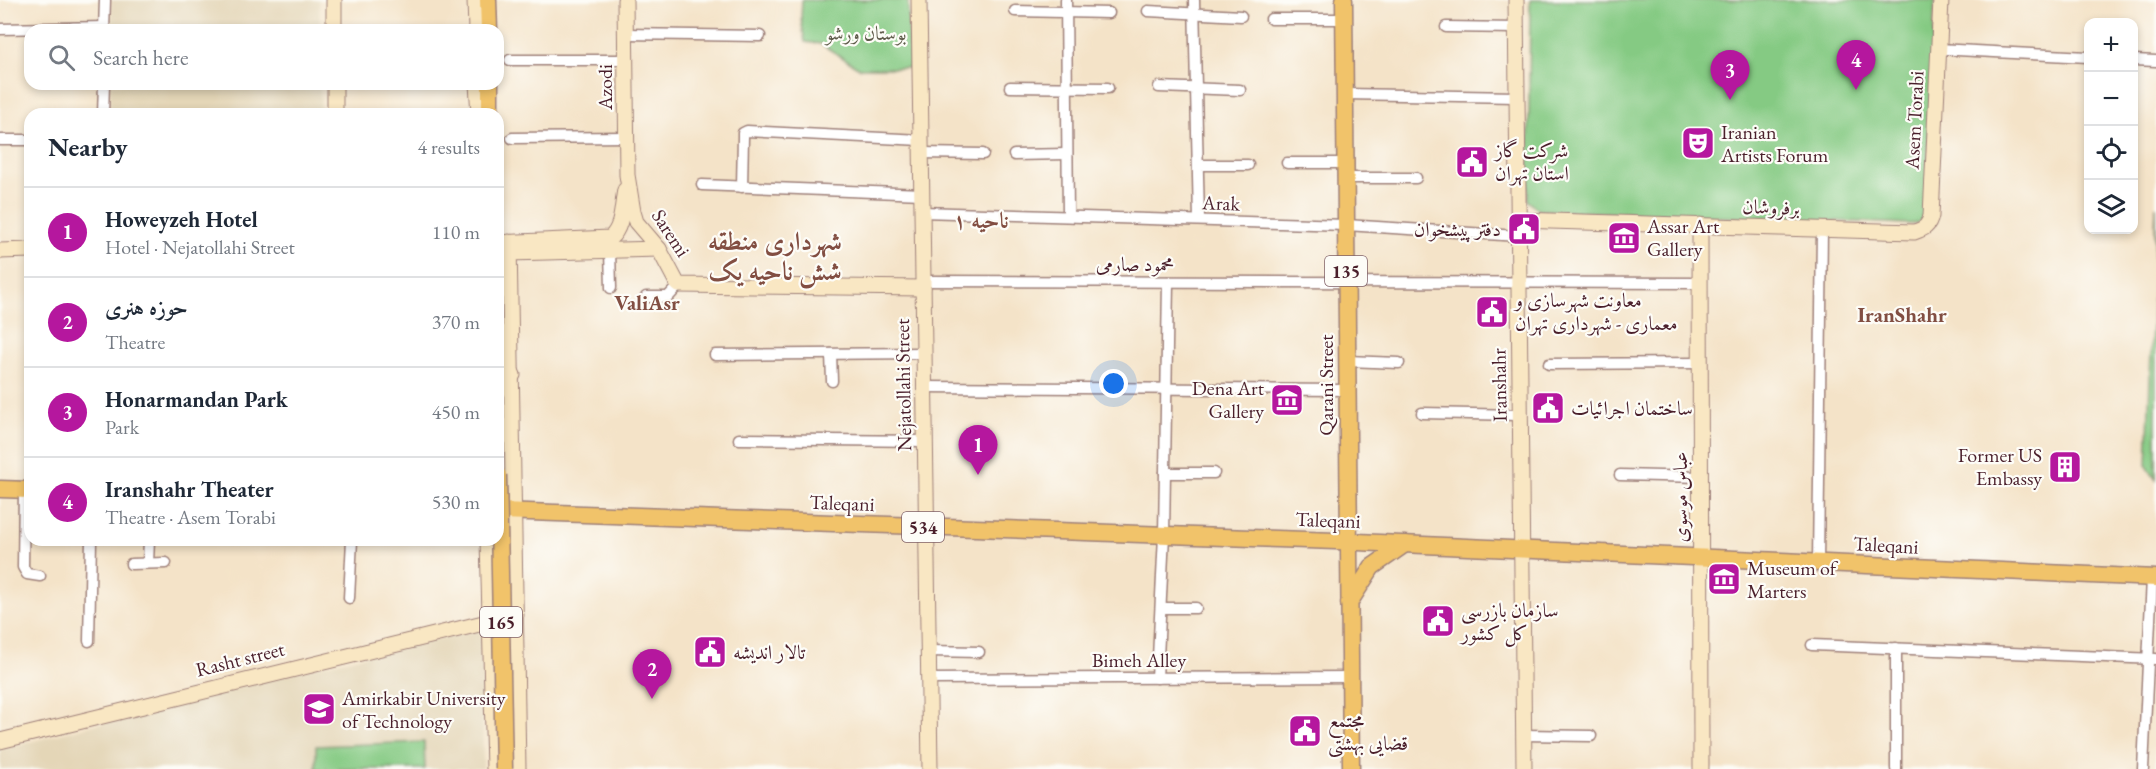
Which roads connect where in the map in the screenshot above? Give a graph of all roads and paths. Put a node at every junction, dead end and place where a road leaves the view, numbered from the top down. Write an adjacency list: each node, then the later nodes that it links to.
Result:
1 (105, 0): 20 (street)
2 (334, 0): 21 (street)
3 (475, 0): 22 (street)
4 (488, 0): 23 (main road)
5 (625, 0): 28 (street, Azodi)
6 (919, 0): 56 (street, Nejatollahi Street)
7 (1066, 0): 14 (street)
8 (1194, 0): 16 (street)
9 (1344, 0): 19 (main road, Qarani Street / 135)
10 (1516, 0): 25 (street, Iranshahr)
11 (1941, 0): 30 (street, Asem Torabi)
12 (1015, 11): 14 (street)
13 (1148, 11): 16 (street)
14 (1066, 12): 15 (street); 37 (street)
15 (1110, 13)
16 (1194, 13): 17 (street); 40 (street)
17 (1241, 16)
18 (1271, 19): 19 (street)
19 (1344, 19): 46 (main road, Qarani Street / 135)
20 (104, 24)
21 (334, 24)
22 (476, 24)
23 (489, 24)
24 (1446, 27): 25 (street)
25 (1516, 28): 47 (street, Iranshahr)
26 (0, 29): 27 (street)
27 (24, 29)
28 (626, 34): 29 (street); 33 (street, Azodi)
29 (760, 36)
30 (1938, 49): 31 (street); 76 (street, Asem Torabi)
31 (2084, 57)
32 (510, 60): 33 (street)
33 (626, 60): 52 (street, Azodi)
34 (2138, 60): 35 (street)
35 (2156, 61)
36 (1010, 87): 37 (street)
37 (1067, 87): 39 (street); 58 (street)
38 (1159, 87): 40 (street)
39 (1108, 88)
40 (1196, 89): 45 (street); 61 (street)
41 (104, 90): 48 (street)
42 (335, 90): 49 (street)
43 (477, 90): 50 (street)
44 (490, 90): 51 (main road)
45 (1240, 90)
46 (1345, 94): 47 (street); 63 (main road, Qarani Street / 135)
47 (1517, 97): 74 (street, Iranshahr)
48 (103, 108)
49 (335, 108)
50 (478, 108)
51 (490, 108)
52 (627, 137): 53 (street); 64 (street, Azodi)
53 (512, 138)
54 (0, 140): 55 (street)
55 (24, 140)
56 (921, 146): 57 (street); 67 (street); 68 (street, Nejatollahi Street)
57 (982, 154)
58 (1067, 154): 59 (street); 70 (street)
59 (1014, 155)
60 (1287, 163): 63 (street)
61 (1198, 165): 62 (street); 71 (street)
62 (1248, 165)
63 (1345, 170): 65 (street); 72 (main road, Qarani Street / 135)
64 (627, 175): 77 (street); 78 (street, Saremi)
65 (1416, 178)
66 (702, 185): 67 (street)
67 (742, 187): 68 (street)
68 (922, 194): 69 (street, Nejatollahi Street)
69 (922, 212): 70 (street, Arak); 86 (street, Nejatollahi Street)
70 (1068, 216): 71 (street, Arak)
71 (1199, 220): 72 (street, Arak)
72 (1346, 225): 74 (street, Arak); 83 (main road, Qarani Street / 135)
73 (1700, 225): 74 (street, برفروشان); 75 (street, برفروشان); 85 (street, عباس موسوی)
74 (1518, 228): 84 (street, Iranshahr)
75 (1822, 229): 76 (street, برفروشان); 129 (street)
76 (1914, 232)
77 (504, 247): 80 (street); 98 (street)
78 (659, 249): 80 (street); 87 (street, Saremi)
79 (24, 250): 81 (street)
80 (610, 250): 88 (street)
81 (0, 251)
82 (1168, 282): 83 (street, محمود صارمی); 86 (street, محمود صارمی); 101 (street)
83 (1346, 282): 84 (street, محمود صارمی); 93 (main road, Qarani Street / 135)
84 (1519, 282): 85 (street, محمود صارمی); 104 (street, Iranshahr)
85 (1700, 283): 95 (street, عباس موسوی)
86 (923, 284): 87 (street, Saremi); 90 (street, Nejatollahi Street)
87 (679, 285): 89 (street)
88 (611, 288)
89 (646, 297)
90 (924, 353): 91 (street); 100 (street, Nejatollahi Street)
91 (831, 354): 92 (street); 99 (street)
92 (715, 355)
93 (1347, 361): 94 (street); 102 (main road, Qarani Street / 135)
94 (1399, 363)
95 (1701, 363): 96 (street); 112 (street, عباس موسوی)
96 (1549, 364)
97 (504, 365): 98 (street)
98 (513, 375): 105 (street)
99 (832, 381)
100 (925, 387): 101 (street); 108 (street, Nejatollahi Street)
101 (1166, 389): 102 (street); 109 (street)
102 (1347, 390): 118 (main road, Qarani Street / 135)
103 (1422, 413): 104 (street)
104 (1520, 415): 126 (street, Iranshahr)
105 (513, 420): 106 (street); 115 (street)
106 (504, 436)
107 (739, 439): 108 (street)
108 (925, 441): 116 (street, Nejatollahi Street)
109 (1165, 473): 110 (street); 117 (street)
110 (1214, 473)
111 (1620, 475): 112 (street)
112 (1701, 477): 127 (street, عباس موسوی)
113 (0, 489): 114 (main road)
114 (24, 490)
115 (506, 512): 116 (main road, Taleqani / 534); 138 (street)
116 (927, 527): 117 (main road, Taleqani / 534); 143 (street, Nejatollahi Street)
117 (1164, 535): 118 (main road, Taleqani / 534); 136 (street)
118 (1348, 542): 119 (main road, Taleqani / 534); 135 (main road, Qarani Street / 135)
119 (1405, 544): 126 (main road, Taleqani / 534); 135 (main road)
120 (24, 546): 132 (street)
121 (92, 546): 140 (street)
122 (149, 546): 131 (street)
123 (352, 546): 134 (street)
124 (488, 546): 139 (street, 165)
125 (499, 546): 153 (main road, 165, bridge)
126 (1522, 549): 127 (main road, Taleqani / 534); 149 (street, Iranshahr)
127 (1701, 557): 129 (main road, Taleqani / 534); 158 (street, عباس موسوی)
128 (166, 563): 131 (street)
129 (1818, 563): 133 (main road, Taleqani / 534)
130 (131, 564): 131 (street)
131 (148, 564)
132 (40, 576)
133 (2154, 578): 145 (street)
134 (349, 598)
135 (1348, 604): 146 (main road, Qarani Street / 135)
136 (1161, 608): 137 (street); 147 (street)
137 (1196, 608)
138 (516, 615): 139 (street, Rasht street); 154 (street)
139 (490, 621): 151 (street, Rasht street); 152 (street, 165)
140 (89, 640)
141 (1812, 645): 142 (street)
142 (1896, 648): 145 (street); 159 (street)
143 (928, 651): 144 (street); 148 (street, Nejatollahi Street)
144 (979, 652)
145 (2152, 659): 160 (street)
146 (1349, 677): 147 (street, Bimeh Alley); 156 (main road, Qarani Street / 135)
147 (1157, 678): 148 (street, Bimeh Alley)
148 (929, 679): 155 (street, Nejatollahi Street)
149 (1523, 735): 150 (street); 157 (street, Iranshahr)
150 (1591, 736)
151 (0, 741)
152 (494, 769)
153 (504, 769)
154 (518, 769)
155 (930, 769)
156 (1351, 769)
157 (1524, 769)
158 (1701, 769)
159 (1896, 769)
160 (2143, 769)

